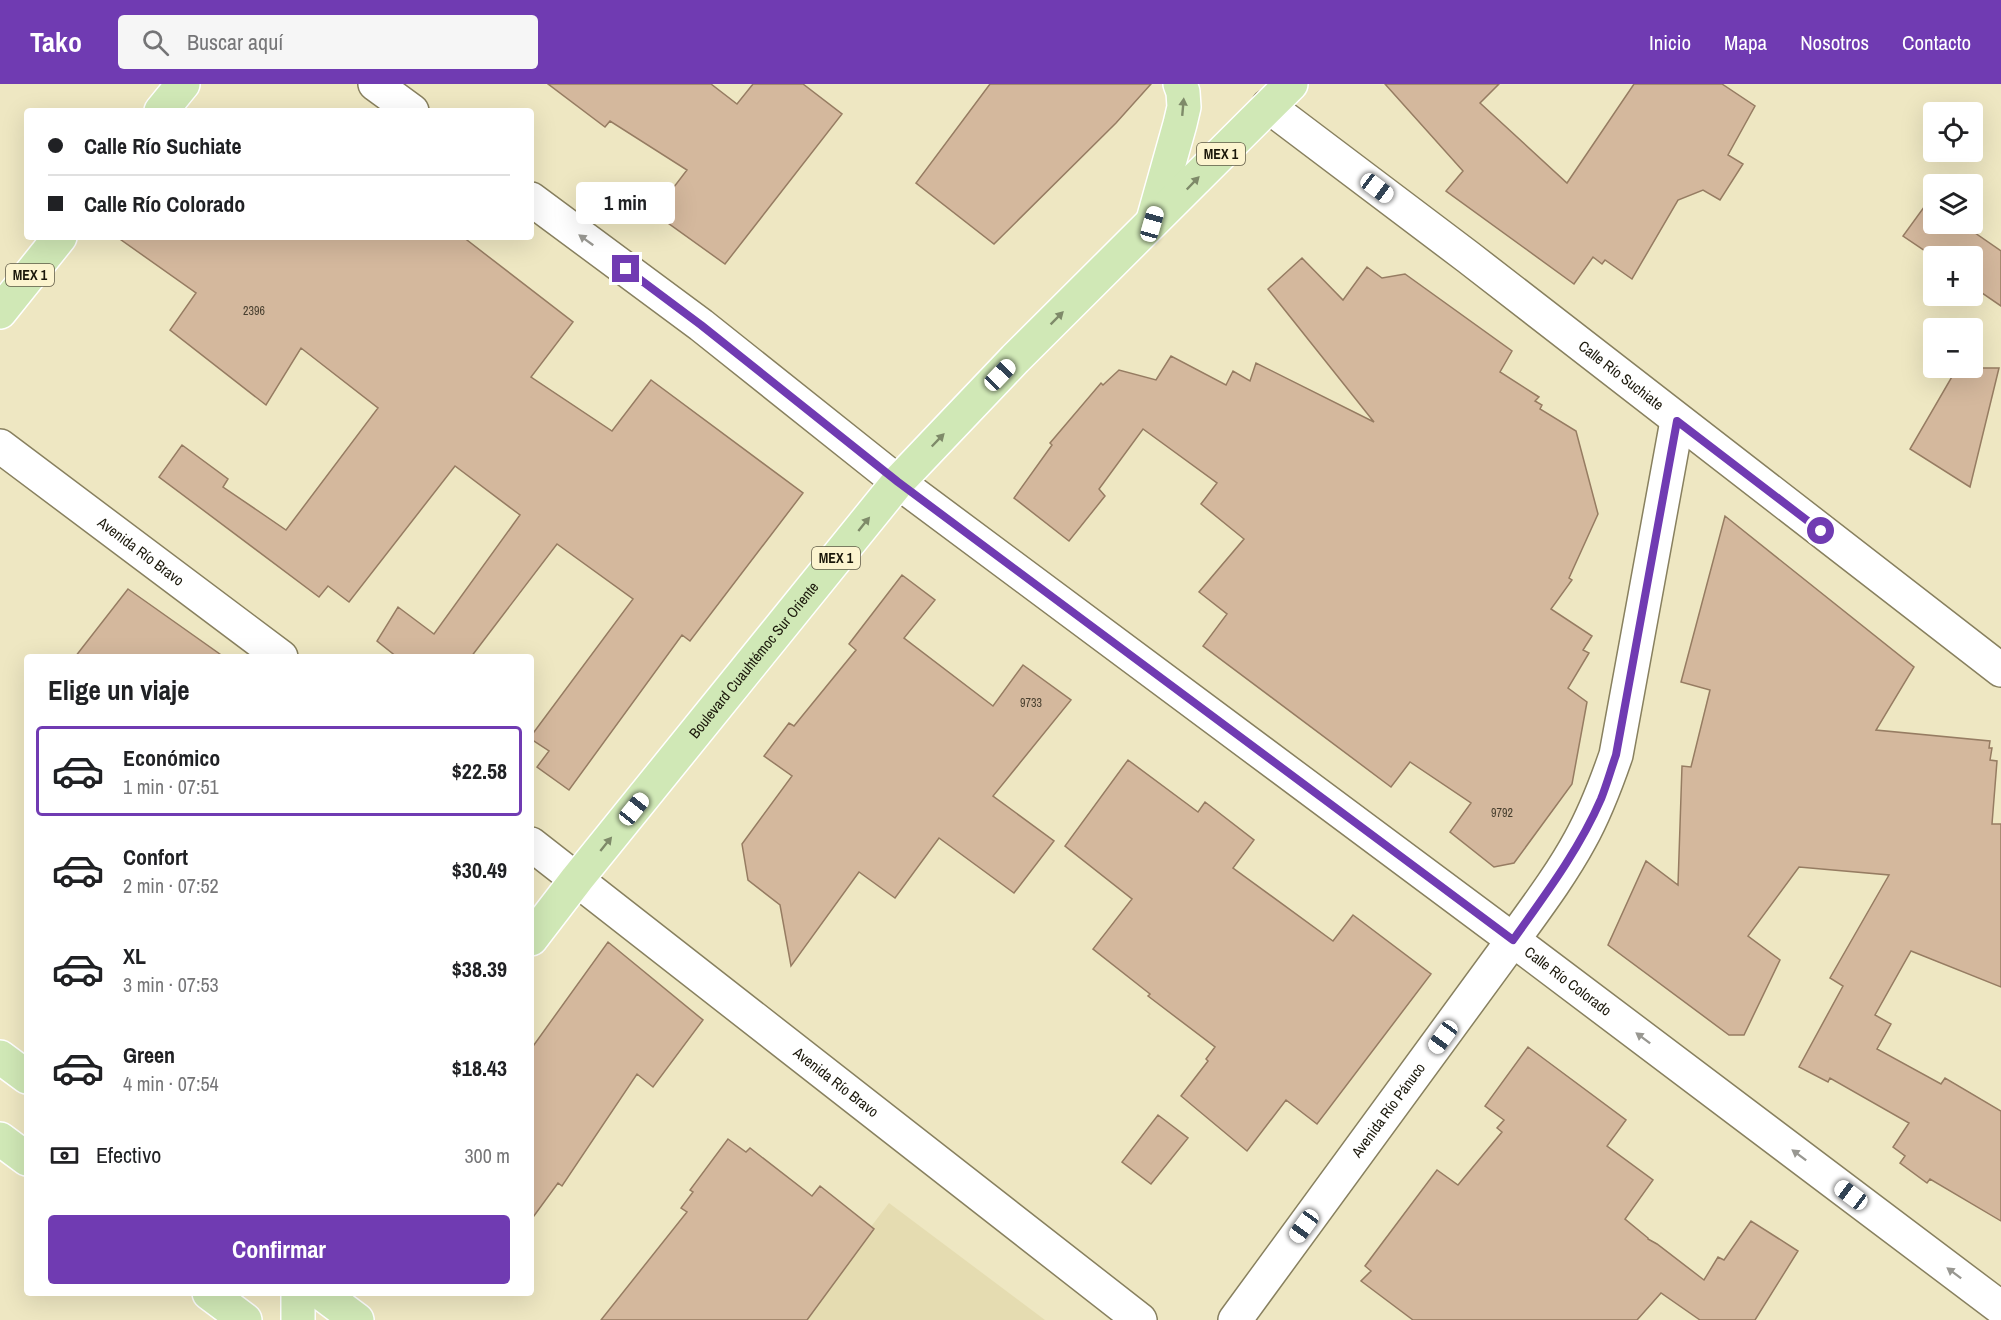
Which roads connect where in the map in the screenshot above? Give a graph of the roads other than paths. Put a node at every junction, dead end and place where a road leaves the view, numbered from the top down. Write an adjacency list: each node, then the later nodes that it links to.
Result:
1 (183, 84): 6 (main road)
2 (375, 84): 7 (street)
3 (1180, 84): 9 (main road, one-way to 3)
4 (1291, 84): 5 (main road, Boulevard Cuauhtémoc Sur Oriente / MEX 1)
5 (1268, 106): 9 (main road, Boulevard Cuauhtémoc Sur Oriente / MEX 1, one-way to 5); 12 (street, Calle Río Suchiate)
6 (163, 108)
7 (408, 108)
8 (534, 201): 14 (street, Calle Río Colorado, one-way to 8)
9 (1152, 224): 14 (main road, Boulevard Cuauhtémoc Sur Oriente / MEX 1, one-way to 9)
10 (58, 240): 11 (main road, MEX 1)
11 (0, 312)
12 (1677, 421): 16 (street, Calle Río Suchiate); 20 (street, Avenida Río Pánuco)
13 (0, 446): 15 (street, Avenida Río Bravo)
14 (898, 482): 18 (main road, Boulevard Cuauhtémoc Sur Oriente / MEX 1, one-way to 14); 20 (street, Calle Río Colorado)
15 (277, 654)
16 (2001, 670)
17 (534, 846): 18 (street, Avenida Río Bravo)
18 (577, 879): 19 (main road, Boulevard Cuauhtémoc Sur Oriente / MEX 1); 32 (street, Avenida Río Bravo)
19 (534, 935)
20 (1513, 940): 28 (street, Calle Río Colorado, one-way to 20); 33 (street, Avenida Río Pánuco)
21 (0, 1057): 22 (main road)
22 (24, 1075)
23 (0, 1139): 24 (main road)
24 (24, 1157)
25 (213, 1296): 29 (main road)
26 (298, 1296): 30 (main road)
27 (325, 1296): 31 (main road)
28 (2001, 1308)
29 (245, 1320)
30 (297, 1320)
31 (357, 1320)
32 (1140, 1320)
33 (1235, 1320)

